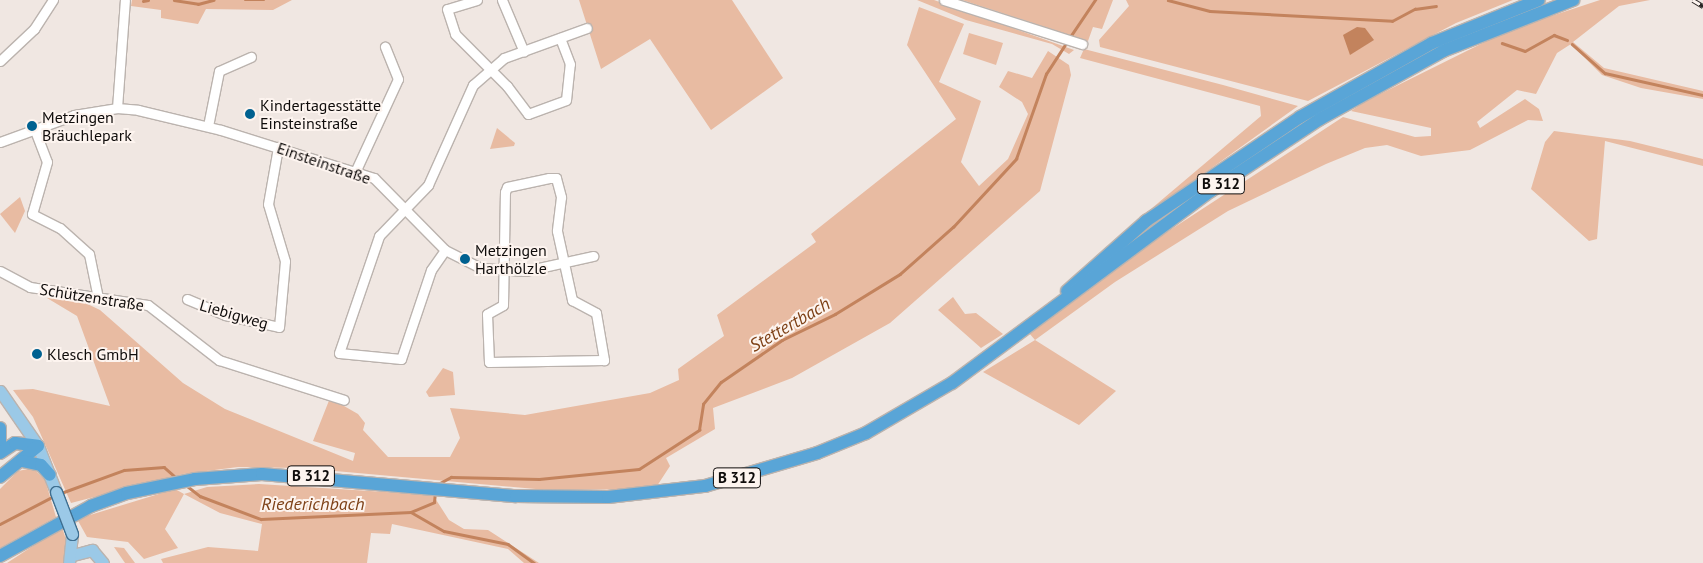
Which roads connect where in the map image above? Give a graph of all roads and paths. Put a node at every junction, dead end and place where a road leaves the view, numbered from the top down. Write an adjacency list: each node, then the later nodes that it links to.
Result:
1 (53, 0): 14 (street)
2 (125, 0): 16 (street)
3 (478, 0): 15 (street)
4 (502, 0): 12 (street)
5 (944, 0): 10 (street)
6 (1539, 0): 30 (highway, B 312)
7 (1573, 0): 30 (highway, B 312)
8 (586, 28): 9 (street)
9 (560, 38): 12 (street); 15 (street)
10 (1082, 44)
11 (385, 46): 21 (street)
12 (524, 52): 15 (street)
13 (251, 57): 17 (street)
14 (0, 61)
15 (487, 70): 22 (street)
16 (117, 108): 17 (street, Einsteinstraße); 18 (street, Einsteinstraße)
17 (208, 126): 20 (street, Einsteinstraße)
18 (34, 128): 19 (street, Einsteinstraße); 28 (street)
19 (0, 142)
20 (278, 146): 21 (street, Einsteinstraße); 29 (street, Liebigweg)
21 (356, 170): 22 (street, Einsteinstraße)
22 (406, 210): 23 (street, Einsteinstraße); 23 (street)
23 (445, 250): 27 (street, Einsteinstraße)
24 (593, 256): 25 (street, Einsteinstraße)
25 (564, 262): 27 (street, Einsteinstraße); 27 (street); 27 (street)
26 (0, 271): 28 (street, Schützenstraße)
27 (504, 271)
28 (98, 298): 32 (street, Schützenstraße)
29 (187, 299)
30 (1042, 316): 42 (highway, B 312)
31 (0, 391): 35 (main road)
32 (344, 400)
33 (0, 428): 34 (highway)
34 (0, 444)
35 (38, 446): 36 (highway); 37 (highway); 38 (main road)
36 (0, 453)
37 (22, 461): 38 (highway); 39 (highway)
38 (50, 475): 40 (main road, bridge)
39 (0, 477)
40 (72, 534): 41 (main road); 43 (main road)
41 (86, 549): 43 (main road); 44 (main road)
42 (0, 556)
43 (71, 559)
44 (103, 563)

